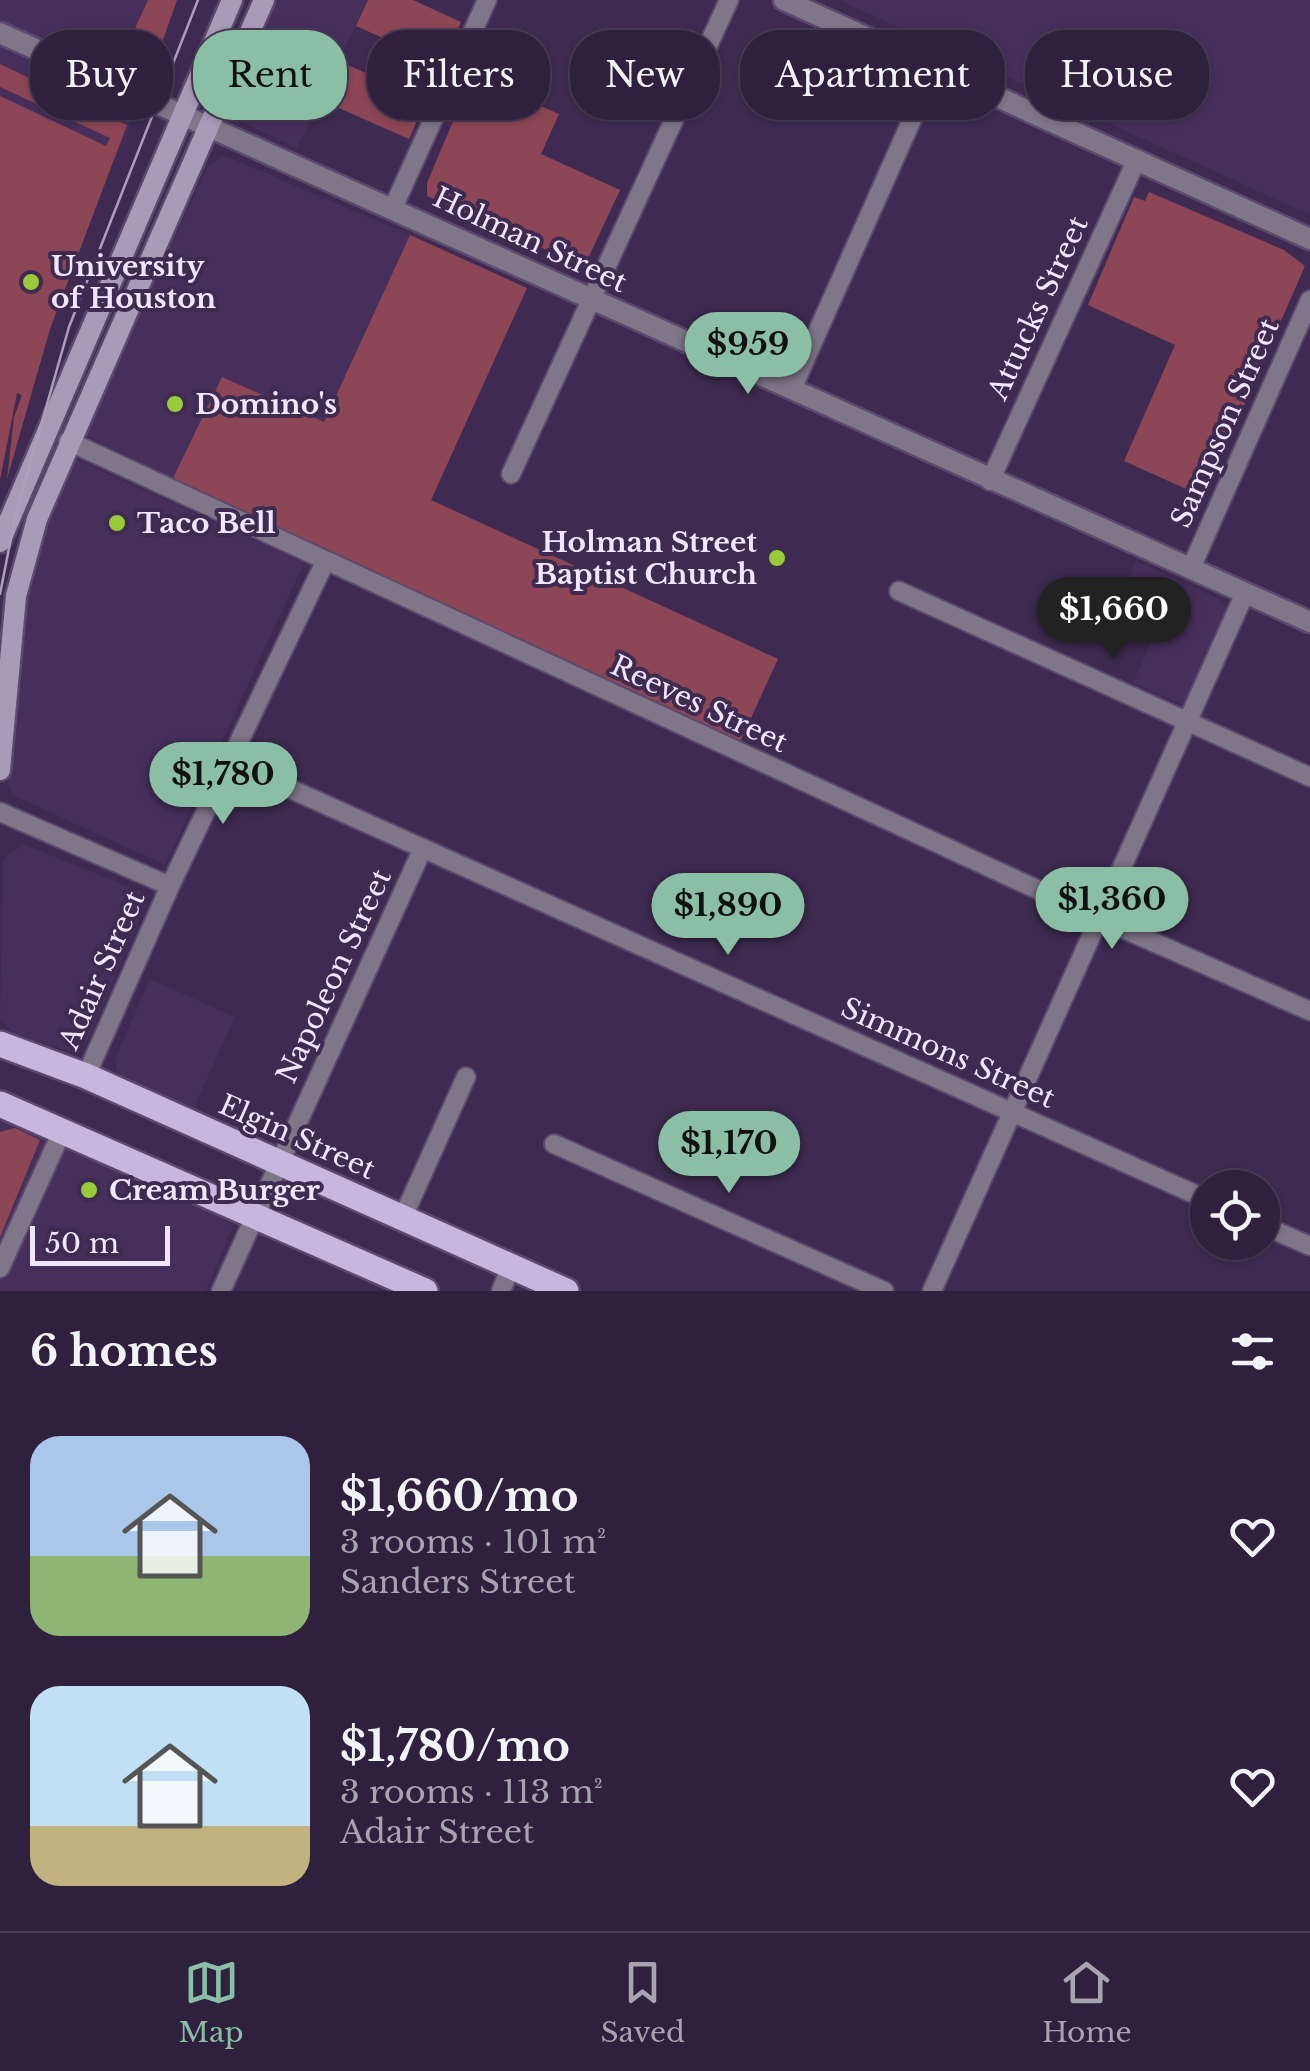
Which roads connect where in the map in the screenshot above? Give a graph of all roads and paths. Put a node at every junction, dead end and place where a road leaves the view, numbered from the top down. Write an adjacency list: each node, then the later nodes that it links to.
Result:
1 (232, 0): 9 (main road)
2 (264, 0): 11 (main road)
3 (487, 0): 13 (street)
4 (729, 0): 15 (street)
5 (784, 0): 6 (street)
6 (848, 30)
7 (0, 33): 9 (street, Holman Street)
8 (1005, 101): 12 (street)
9 (180, 117): 11 (street, Holman Street); 21 (main road)
10 (912, 120): 17 (street)
11 (206, 126): 13 (street, Holman Street); 18 (main road)
12 (1137, 159): 14 (street); 20 (street, Attucks Street)
13 (392, 208): 15 (street, Holman Street)
14 (1310, 240)
15 (590, 298): 17 (street, Holman Street); 19 (street)
16 (1310, 300): 23 (street, Sampson Street)
17 (792, 389): 20 (street, Holman Street)
18 (68, 441): 22 (street, Reeves Street); 29 (main road)
19 (511, 474)
20 (990, 481): 23 (street, Holman Street)
21 (0, 542)
22 (325, 562): 28 (street, Adair Street); 34 (street, Reeves Street)
23 (1190, 568): 25 (street, Holman Street)
24 (899, 591): 27 (street)
25 (1245, 593): 26 (street, Holman Street); 27 (street)
26 (1310, 622)
27 (1190, 722): 30 (street); 34 (street)
28 (228, 761): 32 (street, Simmons Street); 33 (street, Adair Street)
29 (0, 770)
30 (1310, 777)
31 (0, 812): 33 (street)
32 (423, 848): 40 (street, Simmons Street); 43 (street, Napoleon Street)
33 (170, 886): 37 (street, Adair Street)
34 (1101, 919): 35 (street, Reeves Street); 40 (street)
35 (1310, 1011)
36 (0, 1044): 37 (main road, Elgin Street)
37 (86, 1076): 43 (main road, Elgin Street)
38 (466, 1077): 46 (street)
39 (0, 1104): 41 (main road)
40 (1012, 1112): 44 (street, Simmons Street); 56 (street)
41 (63, 1129): 45 (main road); 50 (street)
42 (554, 1144): 55 (street)
43 (278, 1162): 45 (street, Napoleon Street); 46 (main road, Elgin Street)
44 (1190, 1192)
45 (254, 1216): 51 (street, Napoleon Street); 52 (main road)
46 (403, 1216): 49 (main road, Elgin Street)
47 (1280, 1232): 48 (street)
48 (1310, 1246)
49 (510, 1266): 53 (street); 54 (main road, Elgin Street)
50 (0, 1268)
51 (222, 1291)
52 (424, 1291)
53 (501, 1291)
54 (566, 1291)
55 (884, 1291)
56 (932, 1291)

